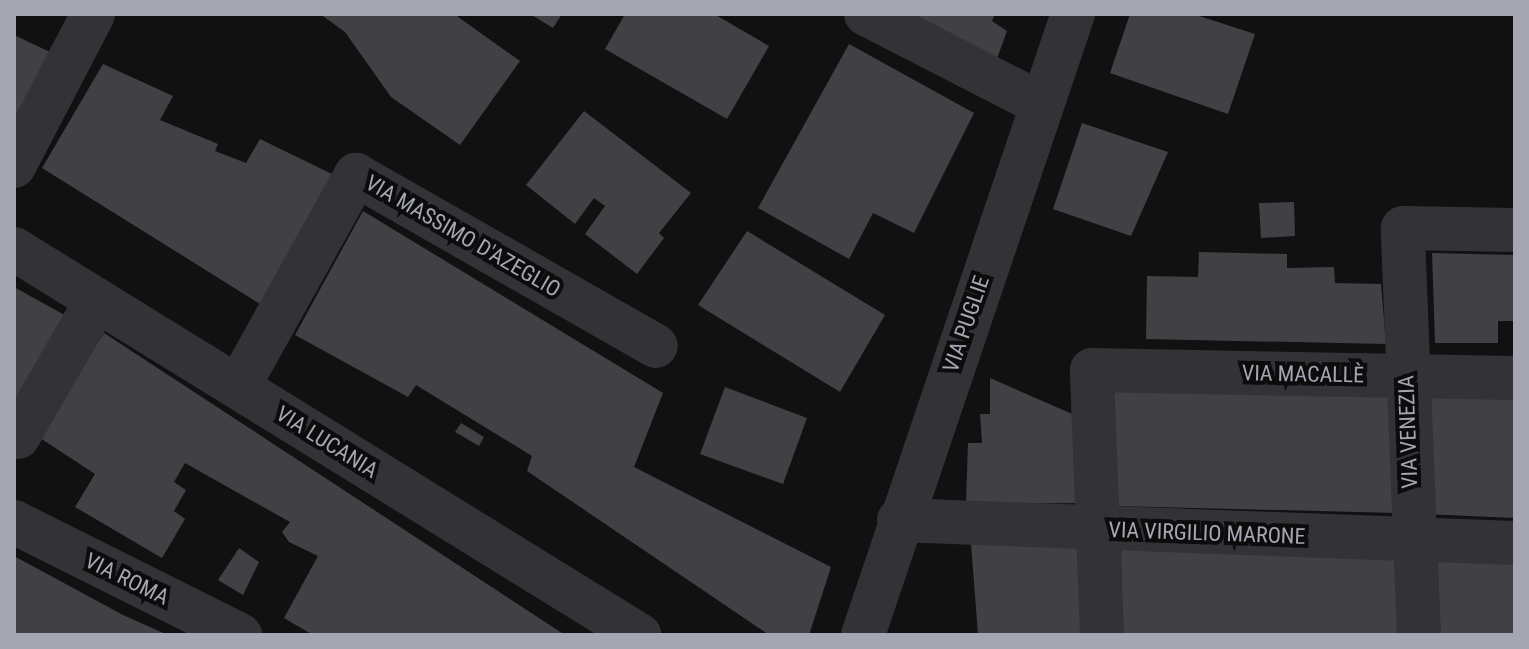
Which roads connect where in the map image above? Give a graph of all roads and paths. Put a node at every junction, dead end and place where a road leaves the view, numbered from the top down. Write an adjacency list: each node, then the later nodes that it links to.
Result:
1 (93, 14): 5 (street)
2 (866, 14): 4 (street)
3 (1073, 14): 4 (street, VIA PUGLIE)
4 (1041, 104): 14 (street, VIA PUGLIE)
5 (14, 166)
6 (1515, 230): 10 (street, VIA VENEZIA)
7 (14, 249): 8 (street, VIA LUCANIA)
8 (97, 300): 12 (street, VIA LUCANIA); 13 (street)
9 (656, 346): 12 (street, VIA MASSIMO D'AZEGLIO)
10 (1406, 376): 11 (street, VIA MACALLÈ); 16 (street, VIA MACALLÈ); 17 (street, VIA VENEZIA)
11 (1515, 378)
12 (238, 387): 20 (street, VIA LUCANIA)
13 (18, 437)
14 (899, 520): 16 (street, VIA VIRGILIO MARONE); 21 (street, VIA PUGLIE)
15 (14, 522): 19 (street, VIA ROMA)
16 (1098, 530): 17 (street, VIA VIRGILIO MARONE); 22 (street)
17 (1413, 539): 18 (street, VIA VIRGILIO MARONE); 23 (street, VIA VENEZIA)
18 (1515, 543)
19 (240, 635)
20 (639, 635)
21 (863, 635)
22 (1102, 635)
23 (1419, 635)

